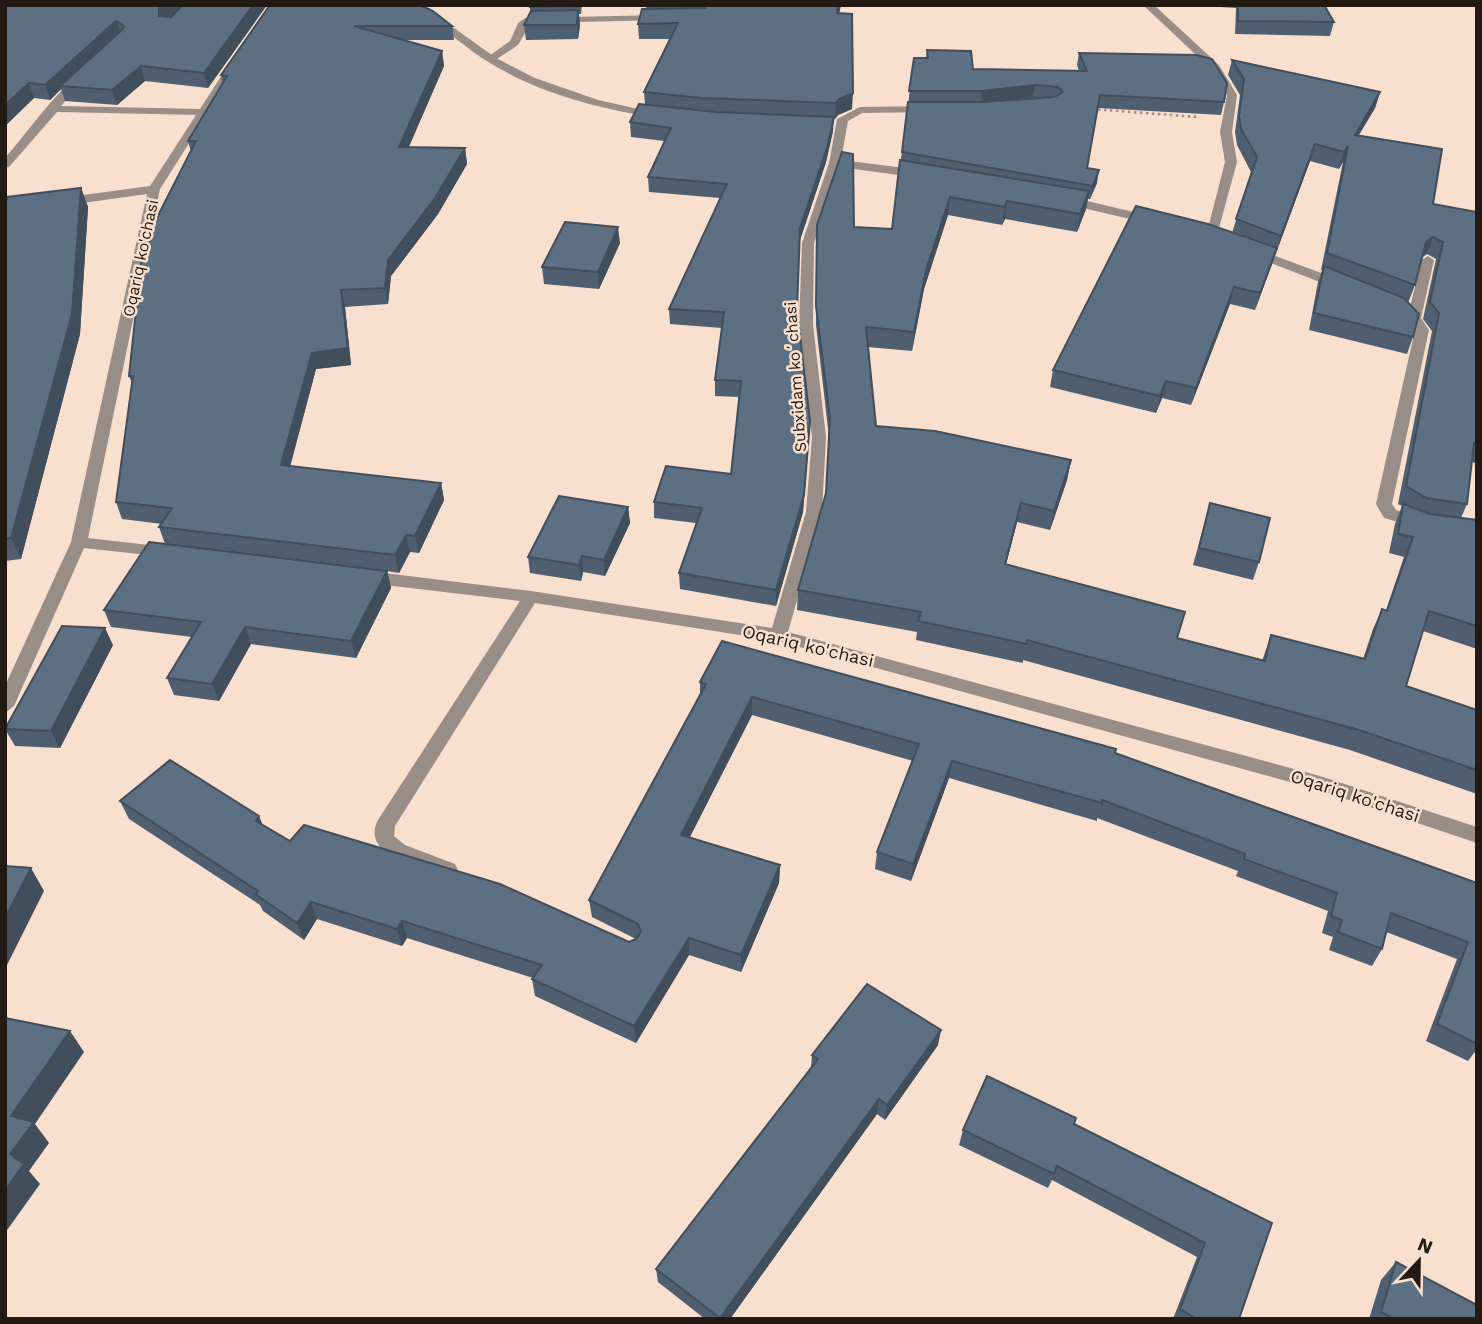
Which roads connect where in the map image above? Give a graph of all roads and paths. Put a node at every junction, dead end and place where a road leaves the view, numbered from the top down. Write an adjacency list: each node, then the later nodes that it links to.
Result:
1 (1149, 5): 12 (street)
2 (414, 11): 5 (street)
3 (674, 18): 5 (street)
4 (244, 49): 10 (street, Oqariq ko'chasi)
5 (490, 58): 11 (street)
6 (94, 66): 8 (street)
7 (1080, 107): 12 (path)
8 (54, 109): 10 (street); 14 (street)
9 (942, 109): 13 (street, Subxidam koʻchasi)
10 (201, 112): 16 (street, Oqariq ko'chasi)
11 (666, 116)
12 (1228, 119): 21 (street)
13 (835, 163): 15 (street); 29 (street, Subxidam koʻchasi)
14 (5, 165)
15 (935, 176)
16 (154, 190): 18 (street); 25 (street, Oqariq ko'chasi)
17 (1053, 198): 19 (street)
18 (51, 203)
19 (1172, 226)
20 (1428, 260): 23 (street)
21 (1353, 290)
22 (1378, 300): 23 (street)
23 (1414, 318): 24 (street)
24 (1436, 525)
25 (79, 542): 26 (street); 30 (street, Oqariq ko'chasi)
26 (189, 555)
27 (353, 575): 28 (street, Oqariq ko'chasi)
28 (531, 597): 29 (street, Oqariq ko'chasi); 32 (street)
29 (778, 635): 31 (street, Oqariq ko'chasi)
30 (5, 706)
31 (1477, 835)
32 (461, 874)

